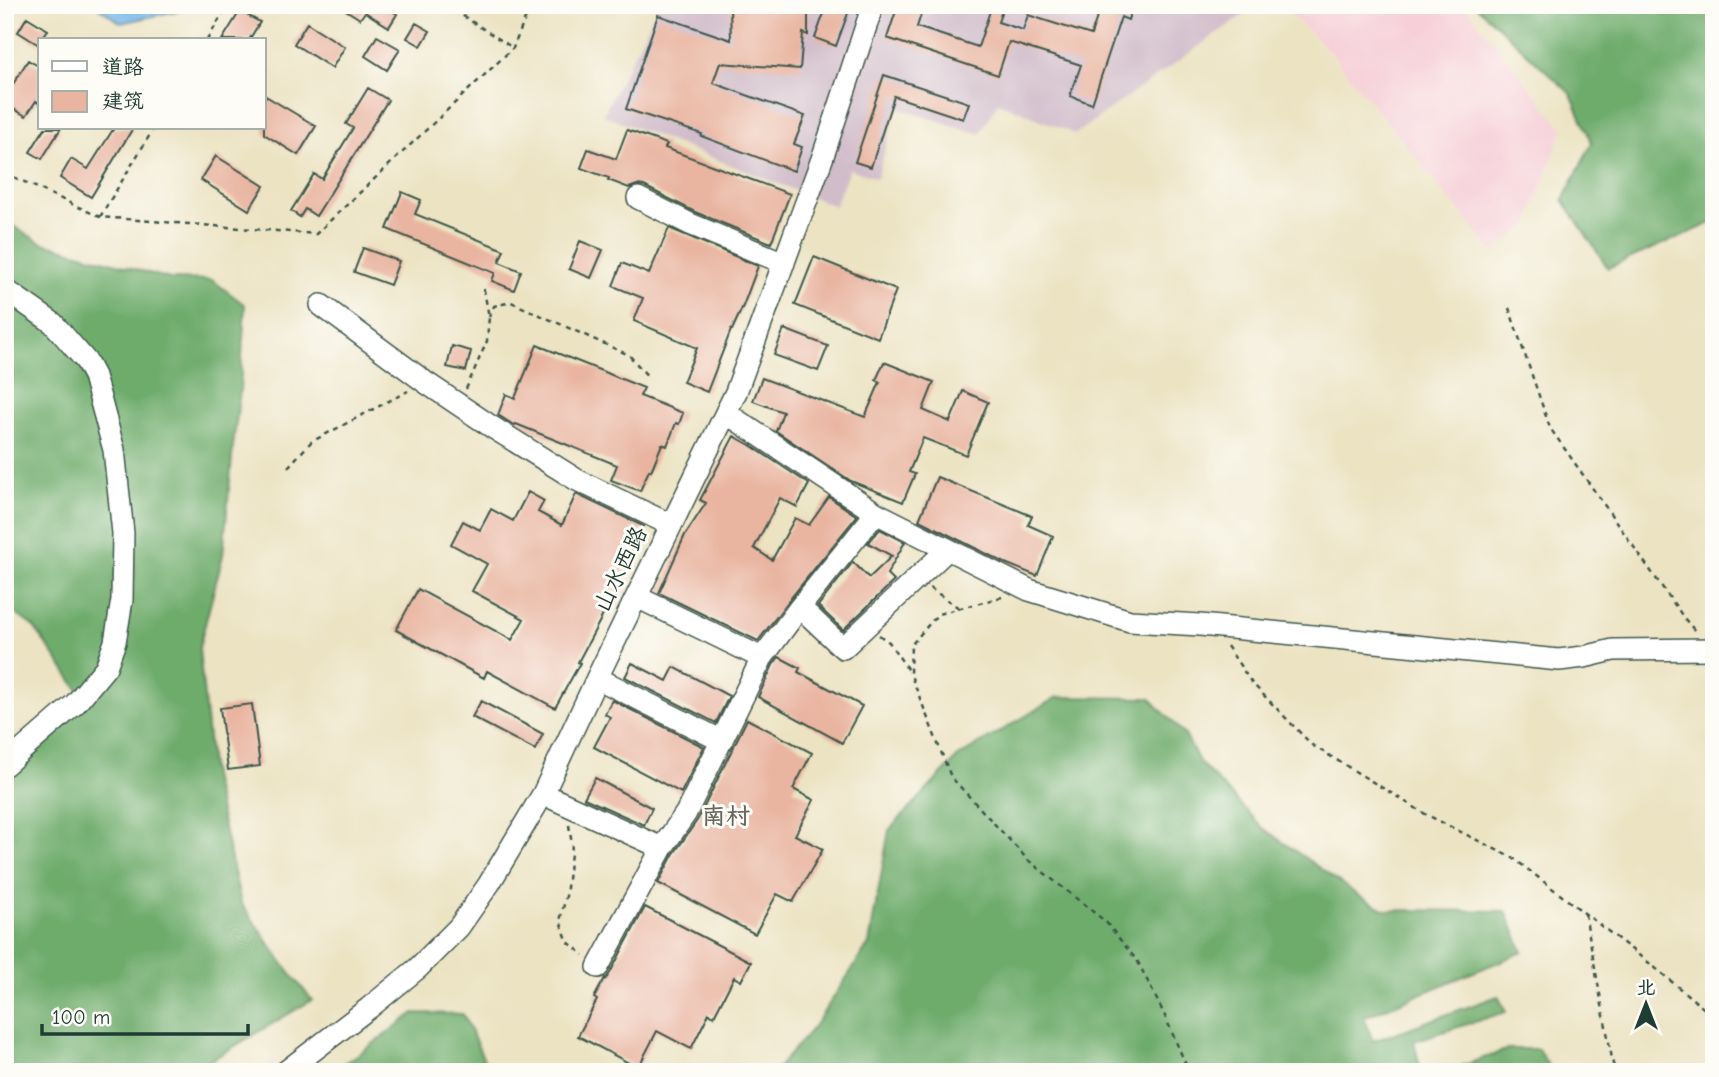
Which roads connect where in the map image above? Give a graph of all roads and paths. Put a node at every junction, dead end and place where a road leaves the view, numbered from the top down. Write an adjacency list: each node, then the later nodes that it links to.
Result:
1 (228, 5): 5 (path)
2 (446, 5): 6 (path)
3 (531, 5): 6 (path)
4 (873, 5): 11 (street, 山水西路)
5 (208, 38)
6 (513, 48): 10 (path)
7 (153, 130): 10 (path)
8 (5, 173): 10 (path)
9 (638, 198): 11 (street)
10 (100, 217)
11 (784, 263): 20 (street, 山水西路)
12 (483, 285): 16 (path)
13 (5, 291): 37 (street)
14 (321, 305): 18 (street)
15 (1509, 308): 32 (path)
16 (489, 317): 17 (path); 19 (path)
17 (649, 378)
18 (425, 383): 19 (street); 21 (path)
19 (465, 410): 23 (street)
20 (726, 413): 22 (street); 23 (street, 山水西路)
21 (288, 467)
22 (876, 513): 24 (street); 28 (street)
23 (671, 524): 27 (street, 山水西路)
24 (947, 550): 25 (street); 26 (street)
25 (917, 579): 29 (path); 30 (street)
26 (1029, 590): 29 (path); 32 (street)
27 (636, 597): 33 (street); 35 (street, 山水西路)
28 (800, 607): 30 (street); 33 (street)
29 (959, 608): 34 (path)
30 (868, 625): 34 (path)
31 (1224, 641): 41 (path)
32 (1713, 649)
33 (762, 658): 36 (street)
34 (910, 673): 45 (path)
35 (597, 678): 36 (street); 38 (street, 山水西路)
36 (722, 741): 40 (street)
37 (5, 765)
38 (543, 793): 39 (street); 44 (street, 山水西路)
39 (567, 804): 40 (street); 42 (path)
40 (662, 848): 42 (street)
41 (1585, 913): 43 (path); 46 (path)
42 (598, 967)
43 (1714, 1017)
44 (285, 1072)
45 (1189, 1072)
46 (1616, 1072)

